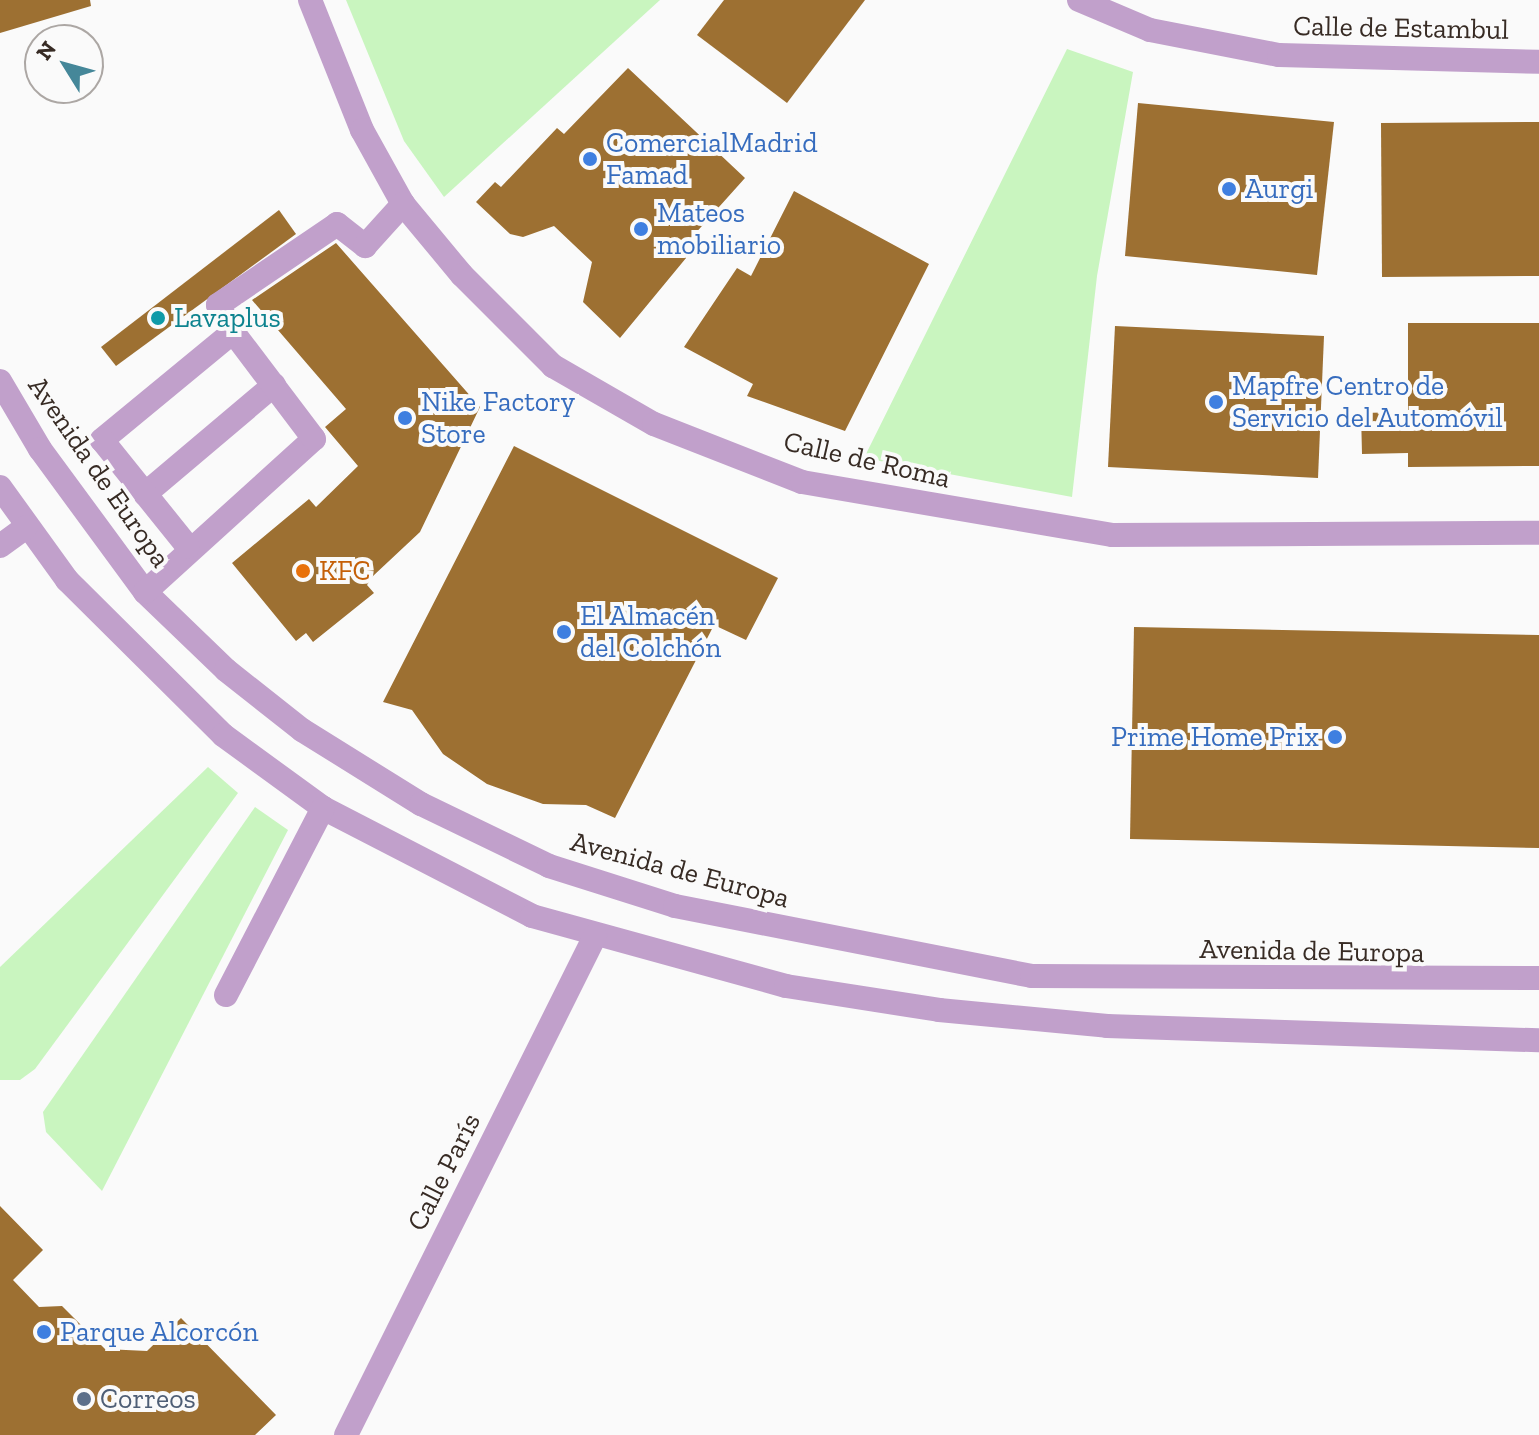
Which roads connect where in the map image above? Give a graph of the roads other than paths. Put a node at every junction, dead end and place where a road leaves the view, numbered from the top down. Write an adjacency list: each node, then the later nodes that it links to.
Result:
1 (310, 0): 4 (street, Calle de Roma)
2 (1079, 0): 3 (street, Calle de Estambul)
3 (1539, 62)
4 (403, 204): 5 (street); 11 (street, Calle de Roma)
5 (233, 332): 7 (street); 9 (street)
6 (0, 381): 14 (street, Avenida de Europa)
7 (274, 385): 9 (street); 13 (street)
8 (0, 487): 10 (street)
9 (145, 494): 13 (street)
10 (26, 527): 12 (street); 15 (street)
11 (1539, 533)
12 (0, 546)
13 (188, 547): 14 (street)
14 (145, 592): 17 (street, Avenida de Europa)
15 (323, 808): 16 (street); 18 (street)
16 (595, 936): 19 (street); 20 (street, Calle París)
17 (1539, 978)
18 (226, 995)
19 (1539, 1040)
20 (346, 1435)

